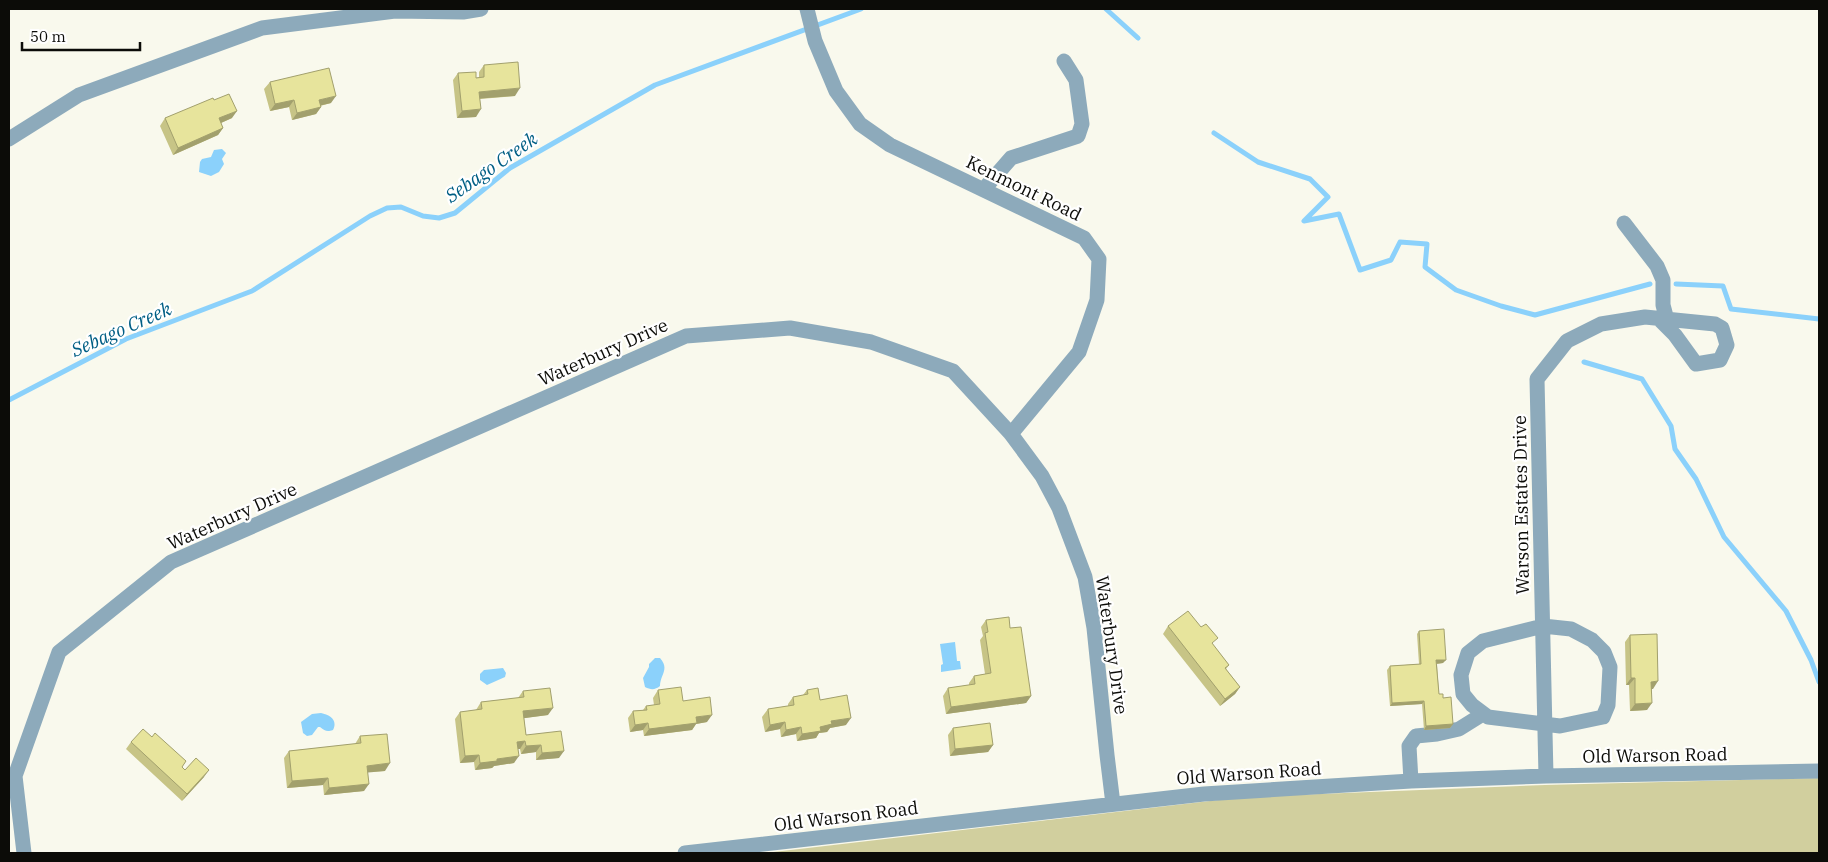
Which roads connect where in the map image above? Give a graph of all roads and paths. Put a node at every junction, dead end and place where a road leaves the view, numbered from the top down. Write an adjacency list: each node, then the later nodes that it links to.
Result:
1 (481, 9): 2 (street)
2 (395, 10): 5 (street)
3 (807, 12): 6 (street, Kenmont Road)
4 (1064, 61): 6 (street)
5 (9, 139)
6 (984, 189): 8 (street, Kenmont Road)
7 (1624, 223): 9 (street, Warson Estates Drive)
8 (1010, 434): 15 (street, Waterbury Drive); 16 (street, Waterbury Drive)
9 (1543, 626): 10 (street); 11 (street, Warson Estates Drive); 11 (street)
10 (1483, 714): 11 (street); 14 (street)
11 (1545, 725): 13 (street, Warson Estates Drive)
12 (1819, 770): 13 (street, Old Warson Road)
13 (1546, 776): 14 (street, Old Warson Road)
14 (1411, 781): 15 (street, Old Warson Road)
15 (1113, 804): 17 (street, Old Warson Road)
16 (24, 853)
17 (685, 853)

